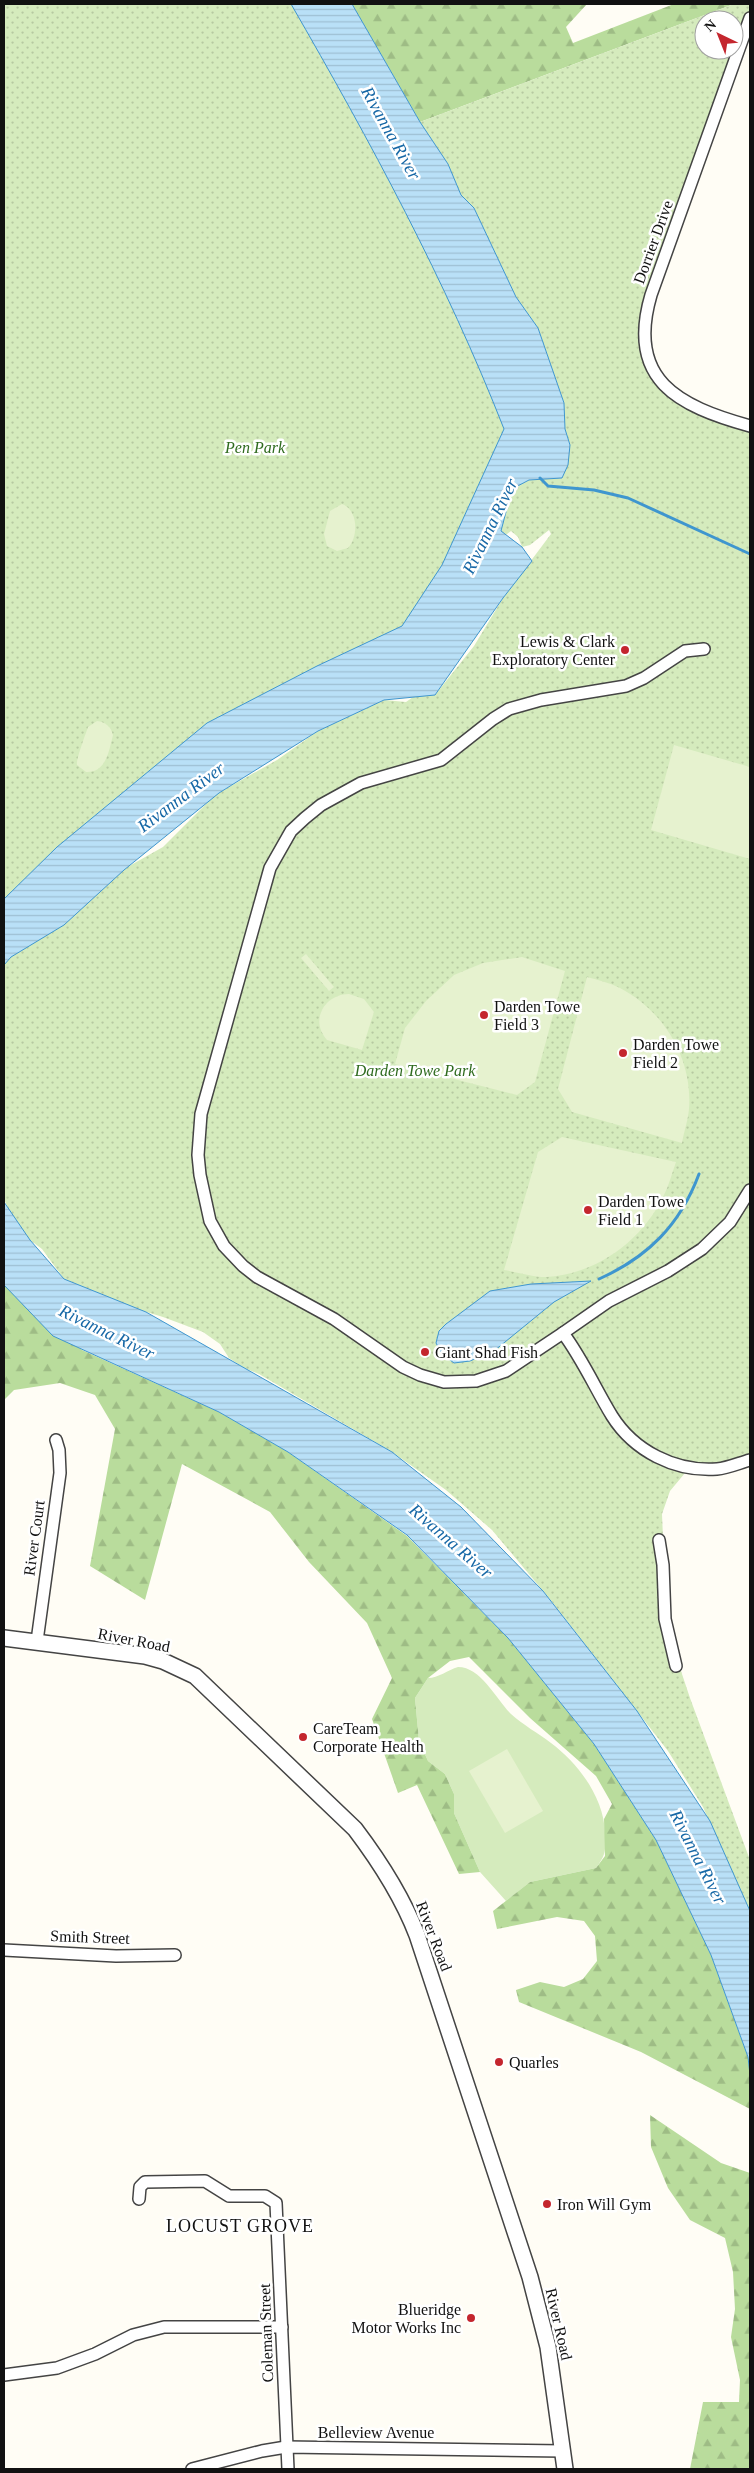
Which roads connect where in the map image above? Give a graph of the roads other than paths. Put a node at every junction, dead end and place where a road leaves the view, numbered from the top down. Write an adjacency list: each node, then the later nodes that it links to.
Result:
1 (750, 18): 2 (street, Dorrier Drive)
2 (750, 426)
3 (704, 649): 5 (street)
4 (750, 1190): 5 (street)
5 (563, 1333): 7 (street)
6 (56, 1440): 10 (street, River Court)
7 (750, 1460)
8 (660, 1540): 11 (street)
9 (4, 1638): 10 (street, River Road)
10 (36, 1641): 18 (street, River Road)
11 (676, 1666)
12 (4, 1950): 13 (street, Smith Street)
13 (175, 1955)
14 (139, 2199): 15 (street, Coleman Street)
15 (282, 2327): 16 (street); 17 (street, Coleman Street)
16 (4, 2375)
17 (286, 2447): 18 (street, Belleview Avenue); 19 (street, Belleview Avenue); 20 (street, Coleman Street)
18 (563, 2451): 21 (street, River Road)
19 (192, 2469)
20 (288, 2469)
21 (566, 2469)

